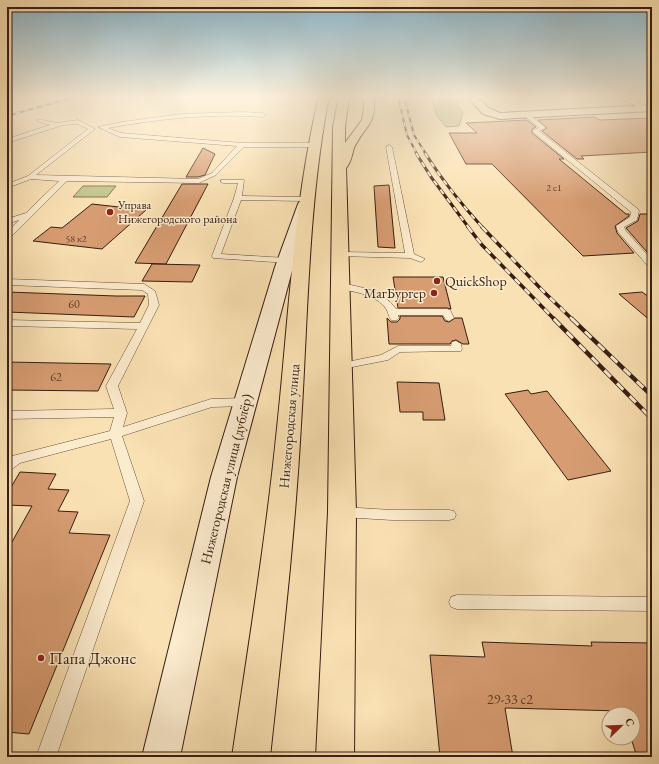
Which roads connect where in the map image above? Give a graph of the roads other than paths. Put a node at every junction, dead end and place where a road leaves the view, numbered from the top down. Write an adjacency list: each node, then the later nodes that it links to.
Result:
1 (37, 132): 8 (lane)
2 (89, 132): 13 (lane)
3 (111, 132): 9 (lane)
4 (316, 132): 10 (main road, Нижегородская улица)
5 (338, 132): 12 (main road)
6 (359, 132): 12 (main road)
7 (536, 132): 28 (lane)
8 (7, 141)
9 (242, 145): 10 (lane); 15 (lane)
10 (314, 145): 20 (main road, Нижегородская улица)
11 (389, 147): 25 (lane)
12 (339, 173): 24 (main road)
13 (30, 177): 14 (lane); 18 (lane)
14 (65, 179): 15 (lane); 21 (lane)
15 (199, 181): 16 (lane)
16 (210, 181)
17 (223, 181): 19 (lane)
18 (7, 186)
19 (238, 198): 20 (lane); 27 (lane)
20 (306, 202): 27 (street, Нижегородская улица (дублёр)); 47 (main road, Нижегородская улица)
21 (33, 212): 22 (lane); 23 (lane)
22 (7, 222)
23 (7, 236)
24 (340, 254): 25 (lane); 30 (main road)
25 (410, 256): 26 (lane)
26 (421, 259)
27 (286, 261): 36 (street, Нижегородская улица (дублёр))
28 (652, 265)
29 (7, 282): 33 (lane)
30 (340, 286): 31 (lane); 35 (main road)
31 (449, 318)
32 (7, 323): 33 (lane)
33 (142, 326): 37 (lane)
34 (456, 344): 35 (lane)
35 (342, 366): 41 (main road)
36 (245, 402): 39 (lane); 46 (street, Нижегородская улица (дублёр))
37 (121, 413): 38 (lane); 39 (lane)
38 (7, 415)
39 (115, 434): 40 (lane); 45 (lane)
40 (7, 466)
41 (342, 512): 42 (lane); 48 (main road)
42 (449, 515)
43 (457, 602): 44 (lane)
44 (652, 604)
45 (46, 757)
46 (161, 757)
47 (251, 757)
48 (335, 757)

